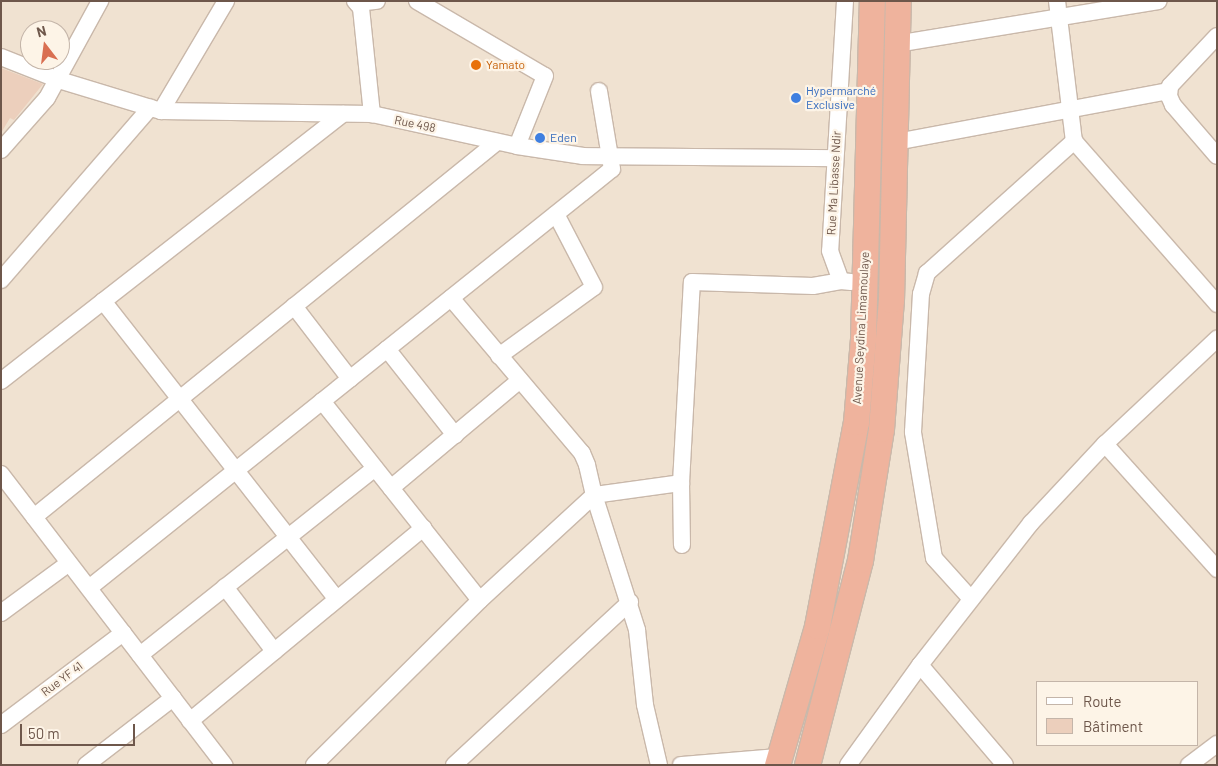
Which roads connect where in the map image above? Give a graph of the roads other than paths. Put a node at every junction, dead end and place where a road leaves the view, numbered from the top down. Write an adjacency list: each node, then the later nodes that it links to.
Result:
1 (100, 1): 14 (street)
2 (226, 1): 17 (street)
3 (377, 1): 9 (street)
4 (417, 1): 24 (street)
5 (845, 1): 28 (street, Rue Ma Libasse Ndir)
6 (872, 1): 31 (highway, Avenue Seydina Limamoulaye)
7 (898, 1): 12 (highway)
8 (1159, 1): 10 (street)
9 (356, 2): 20 (street)
10 (1057, 8): 12 (street); 18 (street)
11 (1217, 36): 16 (street)
12 (896, 44): 23 (highway)
13 (1, 57): 14 (street, Rue 498)
14 (59, 80): 17 (street, Rue 498); 25 (street)
15 (599, 91): 27 (street)
16 (1169, 91): 18 (street); 26 (street)
17 (156, 110): 19 (street, Rue 498); 30 (street)
18 (1068, 110): 21 (street); 23 (street)
19 (343, 114): 20 (street, Rue 498); 33 (street)
20 (372, 114): 22 (street, Rue 498)
21 (1074, 141): 34 (street); 61 (street)
22 (497, 142): 24 (street, Rue 498); 35 (street)
23 (896, 142): 80 (highway)
24 (518, 146): 27 (street, Rue 498)
25 (1, 150)
26 (1217, 156)
27 (609, 157): 28 (street, Rue 498); 29 (street)
28 (835, 158): 31 (street, Rue Ma Libasse Ndir)
29 (556, 214): 32 (street); 38 (street)
30 (1, 280)
31 (852, 282): 49 (street); 73 (highway, Avenue Seydina Limamoulaye)
32 (451, 298): 37 (street); 38 (street)
33 (104, 301): 40 (street); 42 (street)
34 (1217, 304)
35 (294, 306): 39 (street); 42 (street)
36 (1216, 343): 45 (street)
37 (387, 349): 39 (street); 44 (street)
38 (499, 356): 41 (street)
39 (350, 379): 43 (street)
40 (1, 380)
41 (520, 380): 44 (street); 51 (street)
42 (180, 398): 47 (street); 52 (street)
43 (322, 401): 46 (street); 47 (street)
44 (455, 435): 50 (street)
45 (1105, 444): 57 (street); 61 (street)
46 (375, 468): 50 (street); 54 (street)
47 (236, 470): 54 (street); 59 (street)
48 (1, 474): 52 (street)
49 (681, 484): 51 (street); 55 (street)
50 (391, 488): 53 (street)
51 (594, 495): 62 (street); 63 (street)
52 (34, 517): 56 (street)
53 (423, 528): 60 (street); 62 (street)
54 (288, 537): 58 (street); 60 (street)
55 (682, 545)
56 (69, 563): 59 (street); 64 (street)
57 (1217, 569)
58 (225, 587): 66 (street); 67 (street)
59 (89, 588): 65 (street)
60 (337, 599): 66 (street)
61 (971, 599): 68 (street)
62 (480, 600): 77 (street)
63 (630, 602): 74 (street); 78 (street)
64 (1, 613)
65 (123, 633): 67 (street); 71 (street, Rue YF 41)
66 (274, 651): 70 (street)
67 (140, 655): 69 (street)
68 (920, 665): 81 (street); 82 (street)
69 (173, 698): 70 (street); 75 (street)
70 (190, 721): 76 (street)
71 (1, 725)
72 (1217, 744): 83 (street)
73 (778, 761): 79 (street)
74 (458, 763)
75 (86, 765)
76 (224, 765)
77 (314, 765)
78 (659, 765)
79 (682, 765)
80 (807, 765)
81 (848, 765)
82 (1004, 765)
83 (1189, 765)

